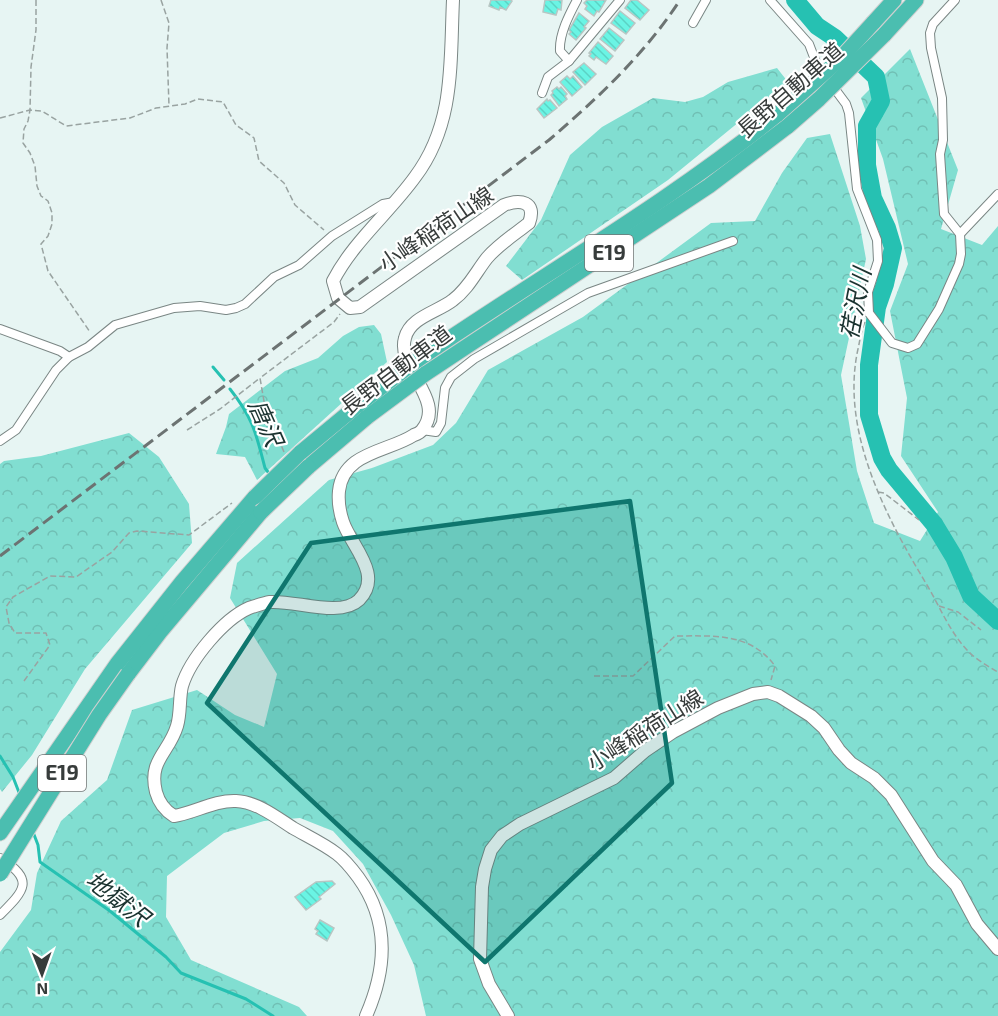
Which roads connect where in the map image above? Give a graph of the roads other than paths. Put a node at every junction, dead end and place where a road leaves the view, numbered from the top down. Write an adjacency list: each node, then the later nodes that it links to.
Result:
1 (453, 0): 14 (main road, 小峰稲荷山線)
2 (577, 0): 10 (street)
3 (620, 0): 10 (street)
4 (706, 0): 9 (street)
5 (770, 0): 15 (street)
6 (894, 0): 12 (highway, 長野自動車道 / E19, bridge)
7 (916, 0): 12 (highway, 長野自動車道 / E19, bridge)
8 (955, 0): 15 (street)
9 (693, 22)
10 (569, 61): 11 (street)
11 (542, 93)
12 (783, 120): 19 (highway, 長野自動車道 / E19, bridge)
13 (998, 194): 15 (street)
14 (394, 201): 18 (street); 20 (main road, 小峰稲荷山線)
15 (960, 234)
16 (734, 241): 20 (street)
17 (0, 329): 18 (street)
18 (69, 357): 21 (street)
19 (362, 411): 22 (highway, 長野自動車道 / E19, bridge); 22 (highway, 長野自動車道 / E19, bridge)
20 (422, 430): 28 (main road)
21 (0, 441)
22 (122, 669): 23 (highway, 長野自動車道 / E19); 25 (highway, 長野自動車道 / E19, bridge)
23 (0, 833)
24 (0, 858): 26 (street)
25 (0, 874)
26 (0, 915)
27 (998, 949): 29 (main road, 小峰稲荷山線)
28 (366, 1016)
29 (508, 1016)

